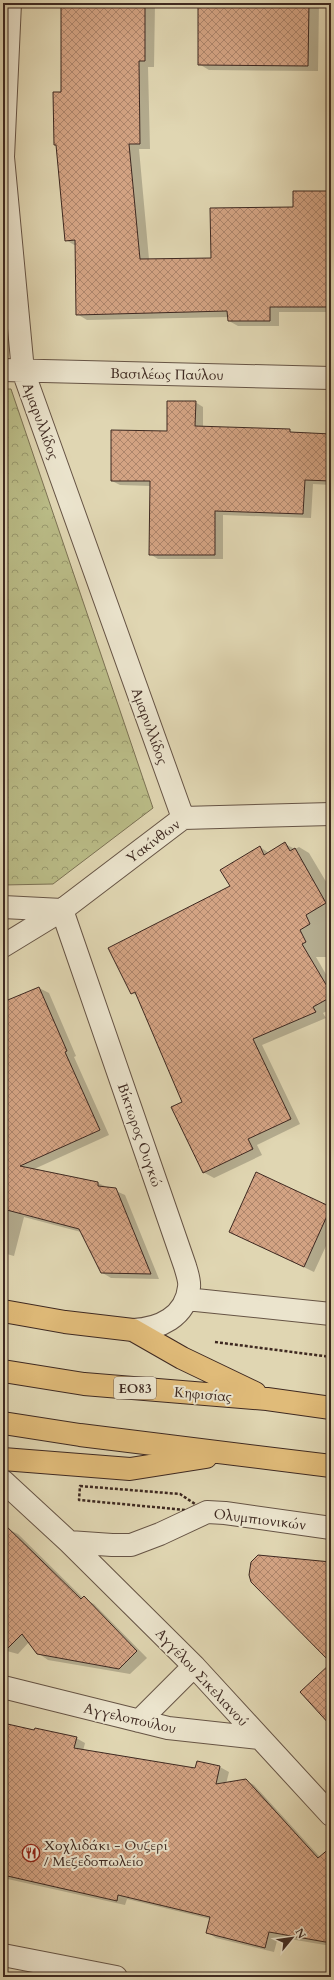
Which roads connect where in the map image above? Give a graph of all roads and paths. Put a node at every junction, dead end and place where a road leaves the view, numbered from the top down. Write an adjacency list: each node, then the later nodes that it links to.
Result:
1 (10, 3): 2 (street, Αμαρυλλίδος)
2 (13, 370): 3 (street, Βασιλέως Παύλου); 5 (street, Αμαρυλλίδος)
3 (331, 378)
4 (331, 814): 5 (street, Υακίνθων)
5 (184, 818): 7 (street, Υακίνθων)
6 (3, 907): 7 (street)
7 (62, 910): 8 (street, Υακίνθων); 9 (street, Βίκτωρος Ουγκώ)
8 (3, 946)
9 (186, 1299): 11 (street); 12 (street)
10 (3, 1311): 12 (main road, ΕΟ83)
11 (331, 1314)
12 (133, 1330): 16 (main road, ΕΟ83)
13 (214, 1342): 14 (path)
14 (331, 1357)
15 (3, 1371): 16 (main road, Κηφισίας / ΕΟ83)
16 (267, 1399): 17 (main road, Κηφισίας / ΕΟ83)
17 (331, 1408)
18 (3, 1423): 19 (main road)
19 (234, 1453): 20 (main road); 21 (main road)
20 (3, 1459)
21 (331, 1466)
22 (3, 1481): 24 (street)
23 (331, 1528): 24 (street, Ολυμπιονικών)
24 (69, 1542): 25 (street, Αγγέλου Σικελιανού)
25 (194, 1666): 27 (street); 28 (street, Αγγέλου Σικελιανού)
26 (3, 1687): 27 (street, Αγγελοπούλου)
27 (139, 1721): 28 (street, Αγγελοπούλου)
28 (259, 1738): 29 (street, Αγγέλου Σικελιανού)
29 (331, 1815)
30 (3, 1955): 31 (street)
31 (116, 1977)

